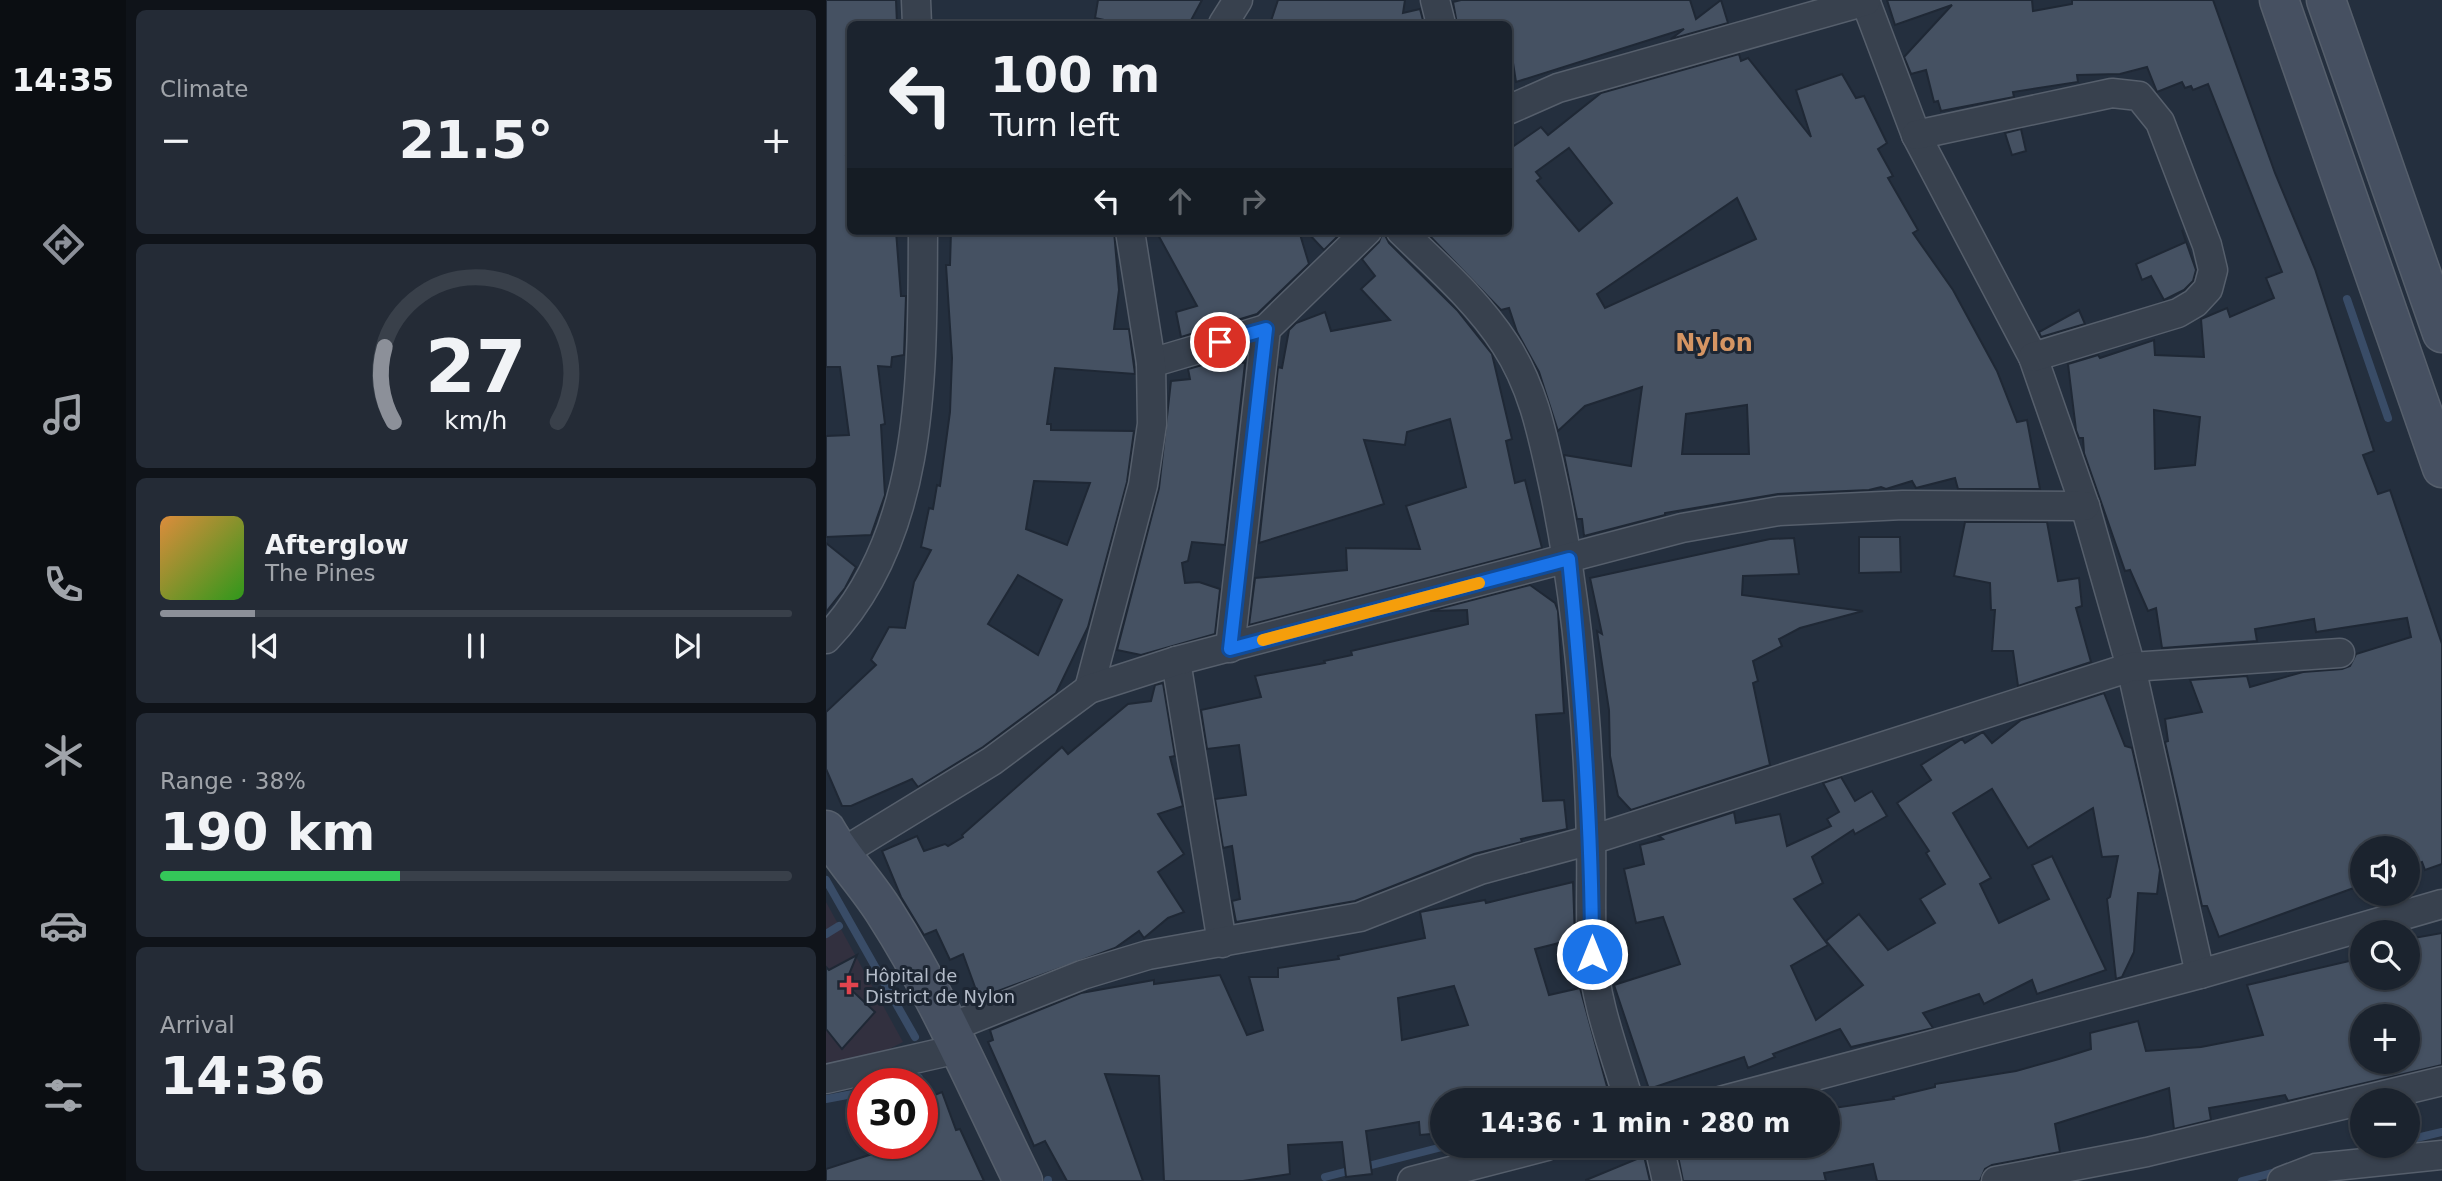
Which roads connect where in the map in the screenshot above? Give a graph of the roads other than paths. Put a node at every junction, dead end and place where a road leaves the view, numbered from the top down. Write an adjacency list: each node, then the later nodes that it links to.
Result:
1 (916, 0): 7 (street)
2 (1238, 0): 8 (street)
3 (1435, 0): 9 (street)
4 (2279, 0): 20 (main road)
5 (2326, 0): 17 (main road)
6 (1866, 1): 10 (street); 11 (street)
7 (917, 21)
8 (1225, 21)
9 (1440, 21)
10 (1512, 108)
11 (1916, 135): 18 (street); 18 (street)
12 (923, 235): 23 (street)
13 (1131, 235): 19 (street)
14 (1363, 235): 16 (street)
15 (1405, 235): 22 (street)
16 (1266, 329): 19 (street); 24 (street)
17 (2442, 333)
18 (2033, 357): 21 (street)
19 (1151, 363): 28 (street)
20 (2442, 468)
21 (2085, 506): 22 (street); 27 (street)
22 (1569, 559): 24 (street); 29 (street)
23 (826, 639)
24 (1230, 649): 26 (street)
25 (2340, 653): 27 (street)
26 (1176, 661): 28 (street); 32 (street)
27 (2131, 667): 29 (street); 33 (street)
28 (1089, 689): 30 (street)
29 (1591, 840): 32 (street); 37 (street)
30 (833, 842): 34 (main road)
31 (2442, 904): 33 (street)
32 (1222, 943): 34 (street)
33 (2200, 974): 38 (street)
34 (953, 1039): 35 (street); 42 (main road)
35 (826, 1079)
36 (2442, 1082): 45 (street)
37 (1625, 1088)
38 (1769, 1088)
39 (2442, 1155): 46 (street)
40 (1501, 1158): 43 (street)
41 (1662, 1158): 44 (street)
42 (1023, 1181)
43 (1412, 1181)
44 (1667, 1181)
45 (1996, 1181)
46 (2282, 1181)

